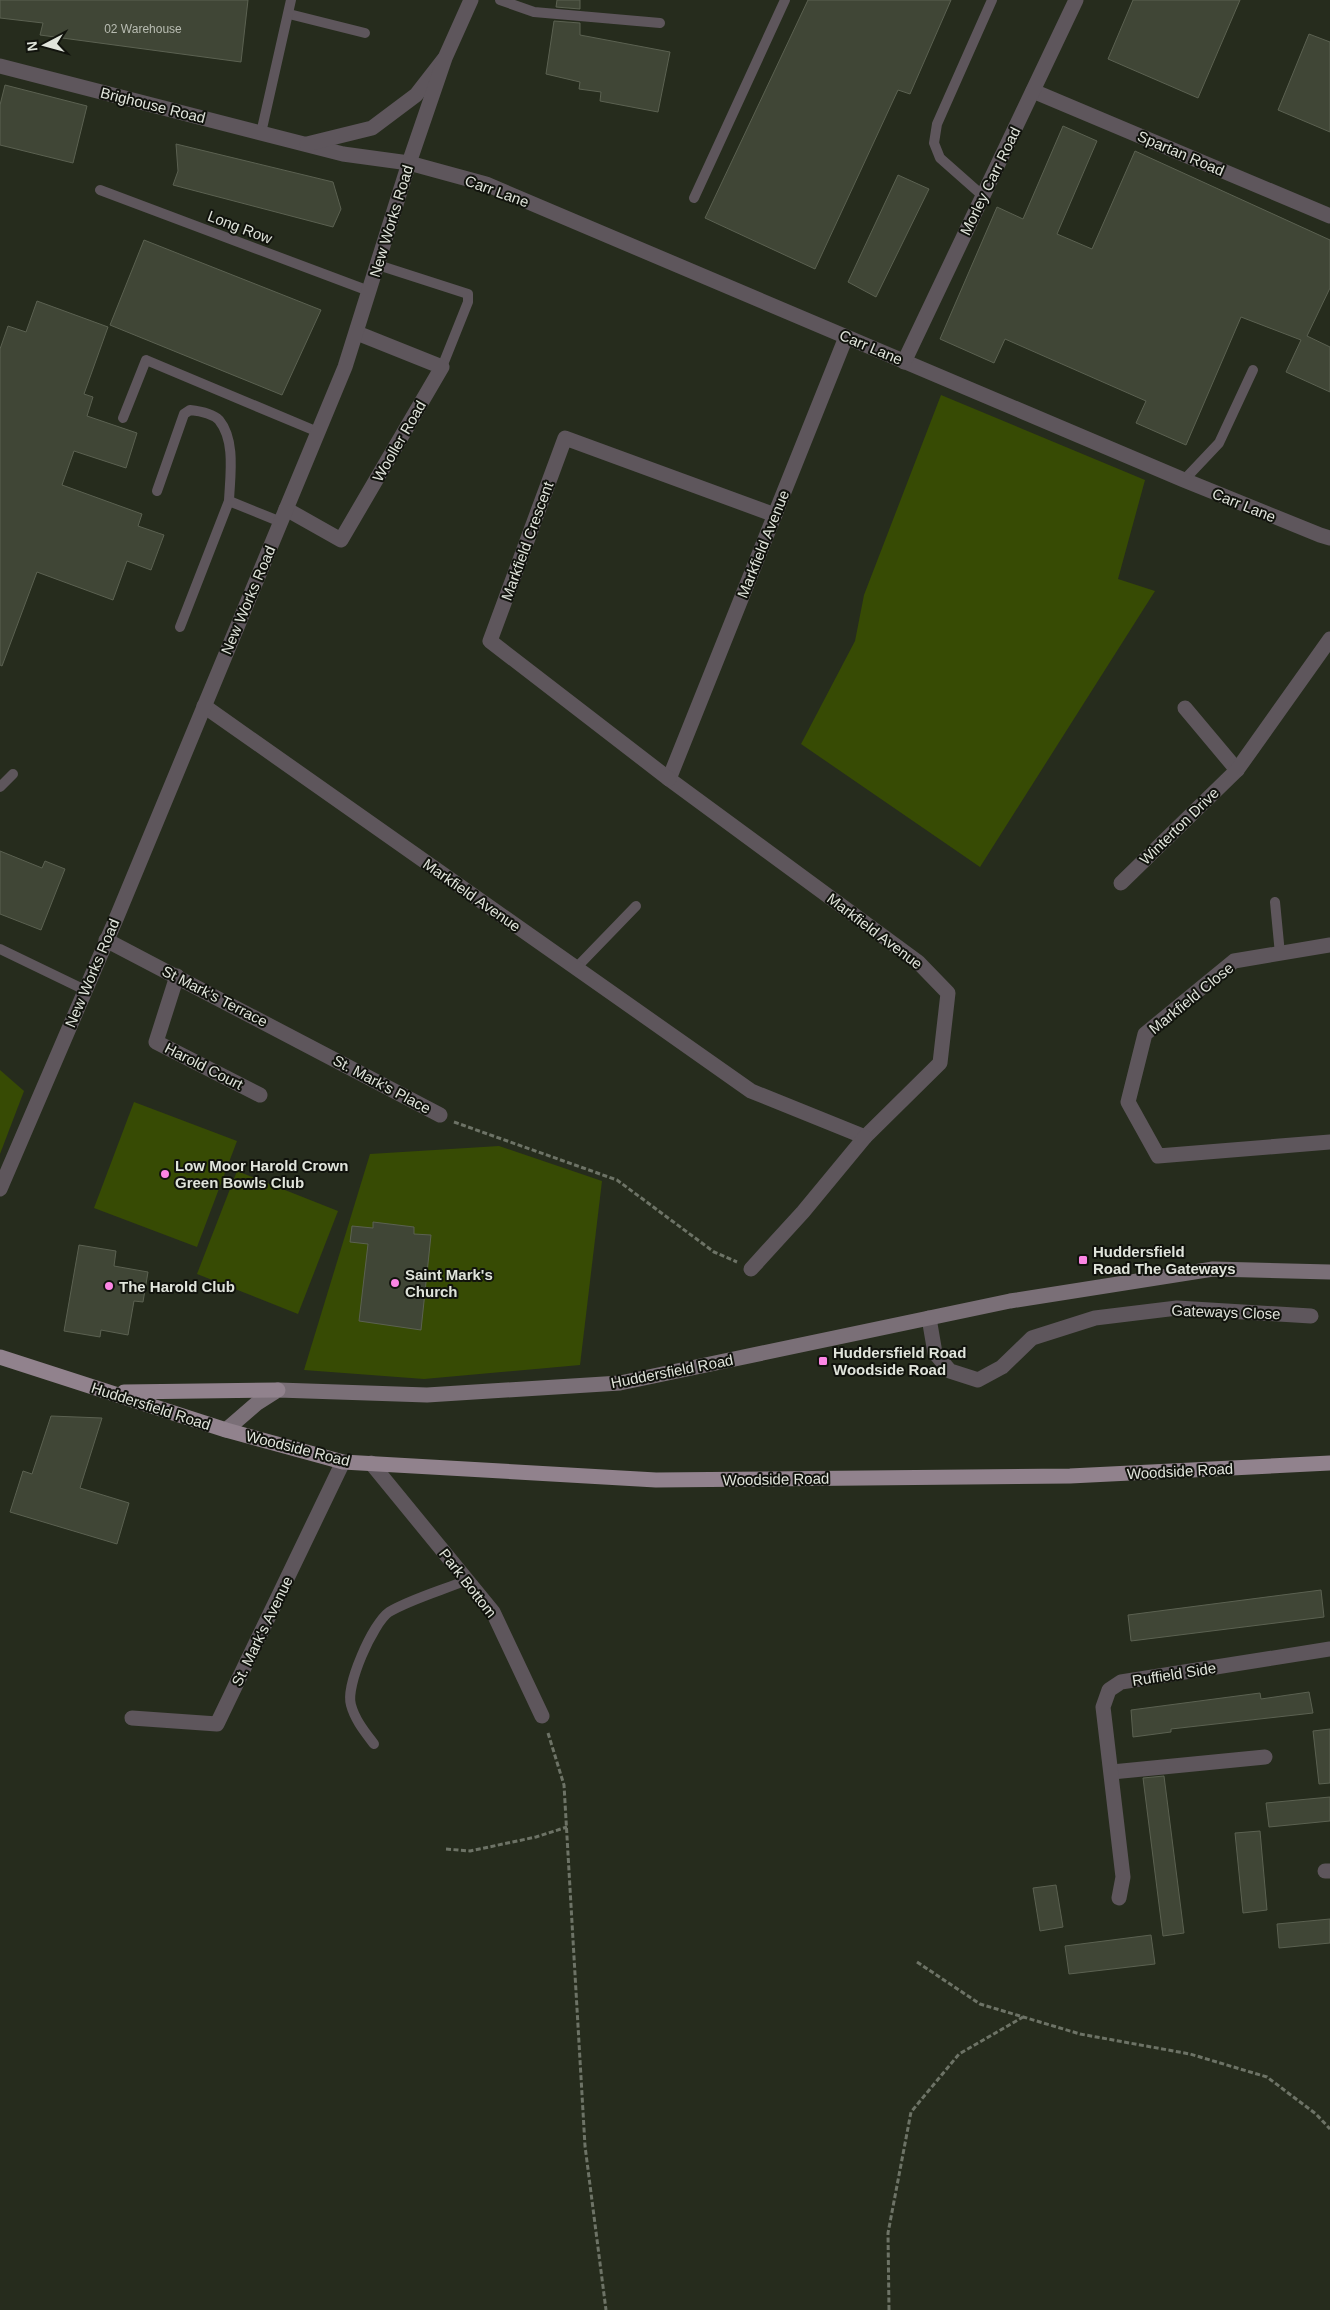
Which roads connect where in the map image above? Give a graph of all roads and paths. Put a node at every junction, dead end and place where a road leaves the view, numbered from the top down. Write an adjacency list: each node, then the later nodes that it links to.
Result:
1 (291, 0): 7 (lane)
2 (471, 0): 10 (street, New Works Road)
3 (500, 0): 8 (lane)
4 (785, 0): 18 (lane)
5 (992, 0): 17 (lane)
6 (1076, 0): 12 (street, Morley Carr Road)
7 (289, 14): 9 (lane); 13 (lane)
8 (660, 23)
9 (365, 33)
10 (445, 58): 14 (street, Brighouse Road); 15 (street, New Works Road)
11 (0, 66): 13 (street, Brighouse Road)
12 (1033, 91): 17 (street, Morley Carr Road); 19 (street, Spartan Road)
13 (261, 133): 14 (street, Brighouse Road)
14 (306, 144): 15 (street, Brighouse Road)
15 (409, 162): 20 (street, New Works Road); 23 (street, Carr Lane)
16 (100, 190): 21 (lane, Long Row)
17 (983, 196): 24 (street, Morley Carr Road)
18 (694, 198)
19 (1330, 216)
20 (378, 265): 21 (street, New Works Road); 25 (lane)
21 (369, 291): 22 (street, New Works Road)
22 (357, 333): 25 (street); 28 (street, New Works Road)
23 (846, 337): 24 (street, Carr Lane); 32 (street, Markfield Avenue)
24 (904, 362): 29 (street, Carr Lane)
25 (442, 367): 33 (street, Wooller Road)
26 (1253, 370): 29 (lane)
27 (123, 418): 28 (lane)
28 (318, 432): 33 (street, New Works Road)
29 (1184, 480): 34 (street, Carr Lane)
30 (157, 491): 31 (lane)
31 (229, 501): 33 (lane); 35 (lane)
32 (775, 514): 41 (street, Markfield Avenue); 41 (street, Markfield Crescent)
33 (283, 515): 37 (street, New Works Road)
34 (1330, 538)
35 (180, 627)
36 (1330, 639): 39 (street, Winterton Drive)
37 (204, 706): 46 (street, New Works Road); 50 (street, Markfield Avenue)
38 (1185, 708): 39 (street)
39 (1237, 770): 43 (street, Winterton Drive)
40 (13, 774): 42 (lane)
41 (669, 779): 56 (street, Markfield Avenue)
42 (0, 787)
43 (1121, 883)
44 (1275, 902): 49 (lane)
45 (636, 906): 50 (lane)
46 (106, 940): 51 (street, St Mark's Terrace); 52 (street, New Works Road)
47 (1330, 946): 49 (street, Markfield Close)
48 (0, 949): 52 (lane)
49 (1280, 954): 57 (street, Markfield Close)
50 (576, 968): 56 (street, Markfield Avenue)
51 (177, 976): 53 (street, St Mark's Terrace); 54 (street, Harold Court)
52 (85, 990): 58 (street, New Works Road)
53 (324, 1052): 55 (street, St. Mark's Place)
54 (260, 1094)
55 (440, 1115): 59 (path)
56 (865, 1137): 59 (street)
57 (1330, 1142)
58 (0, 1190)
59 (751, 1269)
60 (1330, 1272): 62 (main road, Huddersfield Road)
61 (1311, 1316): 62 (street, Gateways Close)
62 (929, 1318): 64 (main road, Huddersfield Road)
63 (0, 1357): 65 (main road, Huddersfield Road)
64 (278, 1390): 65 (main road); 66 (main road, Huddersfield Road)
65 (108, 1392): 66 (main road, Huddersfield Road)
66 (226, 1430): 67 (main road, Woodside Road)
67 (343, 1462): 68 (main road, Woodside Road); 73 (street, St. Mark's Avenue)
68 (371, 1463): 69 (main road, Woodside Road); 70 (street, Park Bottom)
69 (1330, 1463)
70 (467, 1580): 72 (street, Park Bottom); 74 (lane)
71 (1330, 1648): 76 (street, Ruffield Side)
72 (542, 1716): 77 (path)
73 (132, 1718)
74 (374, 1744)
75 (1265, 1757): 76 (street)
76 (1112, 1772): 79 (street, Ruffield Side)
77 (567, 1827): 78 (path); 83 (path)
78 (446, 1849)
79 (1118, 1898)
80 (917, 1962): 81 (path)
81 (1023, 2017): 82 (path); 84 (path)
82 (1330, 2129)
83 (606, 2310)
84 (889, 2310)

